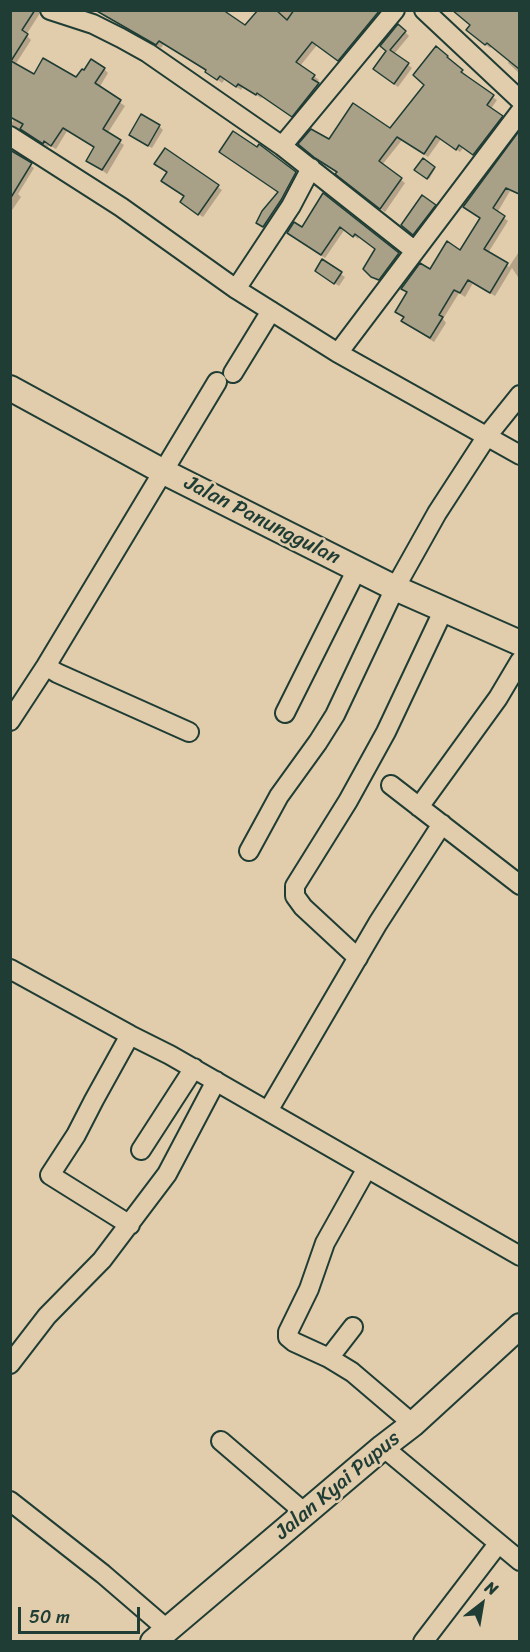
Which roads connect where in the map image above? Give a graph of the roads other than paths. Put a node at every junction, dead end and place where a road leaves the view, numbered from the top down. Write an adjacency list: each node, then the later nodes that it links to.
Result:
1 (50, 10): 7 (street)
2 (395, 10): 7 (street)
3 (424, 10): 4 (street)
4 (519, 100)
5 (519, 112): 9 (street)
6 (12, 139): 10 (street)
7 (282, 146): 8 (street)
8 (311, 168): 9 (street); 10 (street)
9 (415, 250): 12 (street)
10 (236, 289): 11 (street)
11 (271, 311): 12 (street); 17 (street)
12 (338, 353): 15 (street)
13 (10, 388): 17 (main road, Jalan Panunggulan)
14 (519, 395): 15 (street)
15 (487, 436): 16 (street); 19 (street)
16 (519, 455)
17 (162, 471): 18 (main road, Jalan Panunggulan); 23 (street)
18 (357, 569): 19 (main road, Jalan Panunggulan); 24 (street)
19 (395, 588): 20 (main road, Jalan Panunggulan); 30 (street)
20 (444, 609): 21 (main road, Jalan Panunggulan); 32 (street)
21 (519, 643)
22 (519, 661): 28 (street)
23 (46, 666): 25 (street); 26 (street)
24 (285, 713)
25 (10, 721)
26 (189, 732)
27 (391, 785): 28 (street)
28 (419, 807): 29 (street)
29 (442, 825): 31 (street); 32 (street)
30 (249, 851)
31 (519, 885)
32 (358, 958): 37 (street)
33 (10, 969): 34 (street)
34 (130, 1035): 35 (street); 40 (street)
35 (194, 1068): 36 (street); 38 (street)
36 (216, 1081): 37 (street); 40 (street)
37 (268, 1112): 39 (street)
38 (141, 1150)
39 (367, 1168): 41 (street); 44 (street)
40 (130, 1225): 45 (street)
41 (519, 1256)
42 (519, 1326): 46 (main road, Jalan Kyai Pupus)
43 (353, 1327): 44 (street)
44 (329, 1358): 46 (street)
45 (10, 1364)
46 (413, 1424): 48 (main road, Jalan Kyai Pupus)
47 (221, 1441): 50 (street)
48 (383, 1447): 50 (main road, Jalan Kyai Pupus); 51 (street)
49 (10, 1501): 53 (street)
50 (305, 1513): 53 (main road, Jalan Kyai Pupus)
51 (498, 1544): 52 (street); 54 (street)
52 (519, 1561)
53 (160, 1636)
54 (423, 1641)

